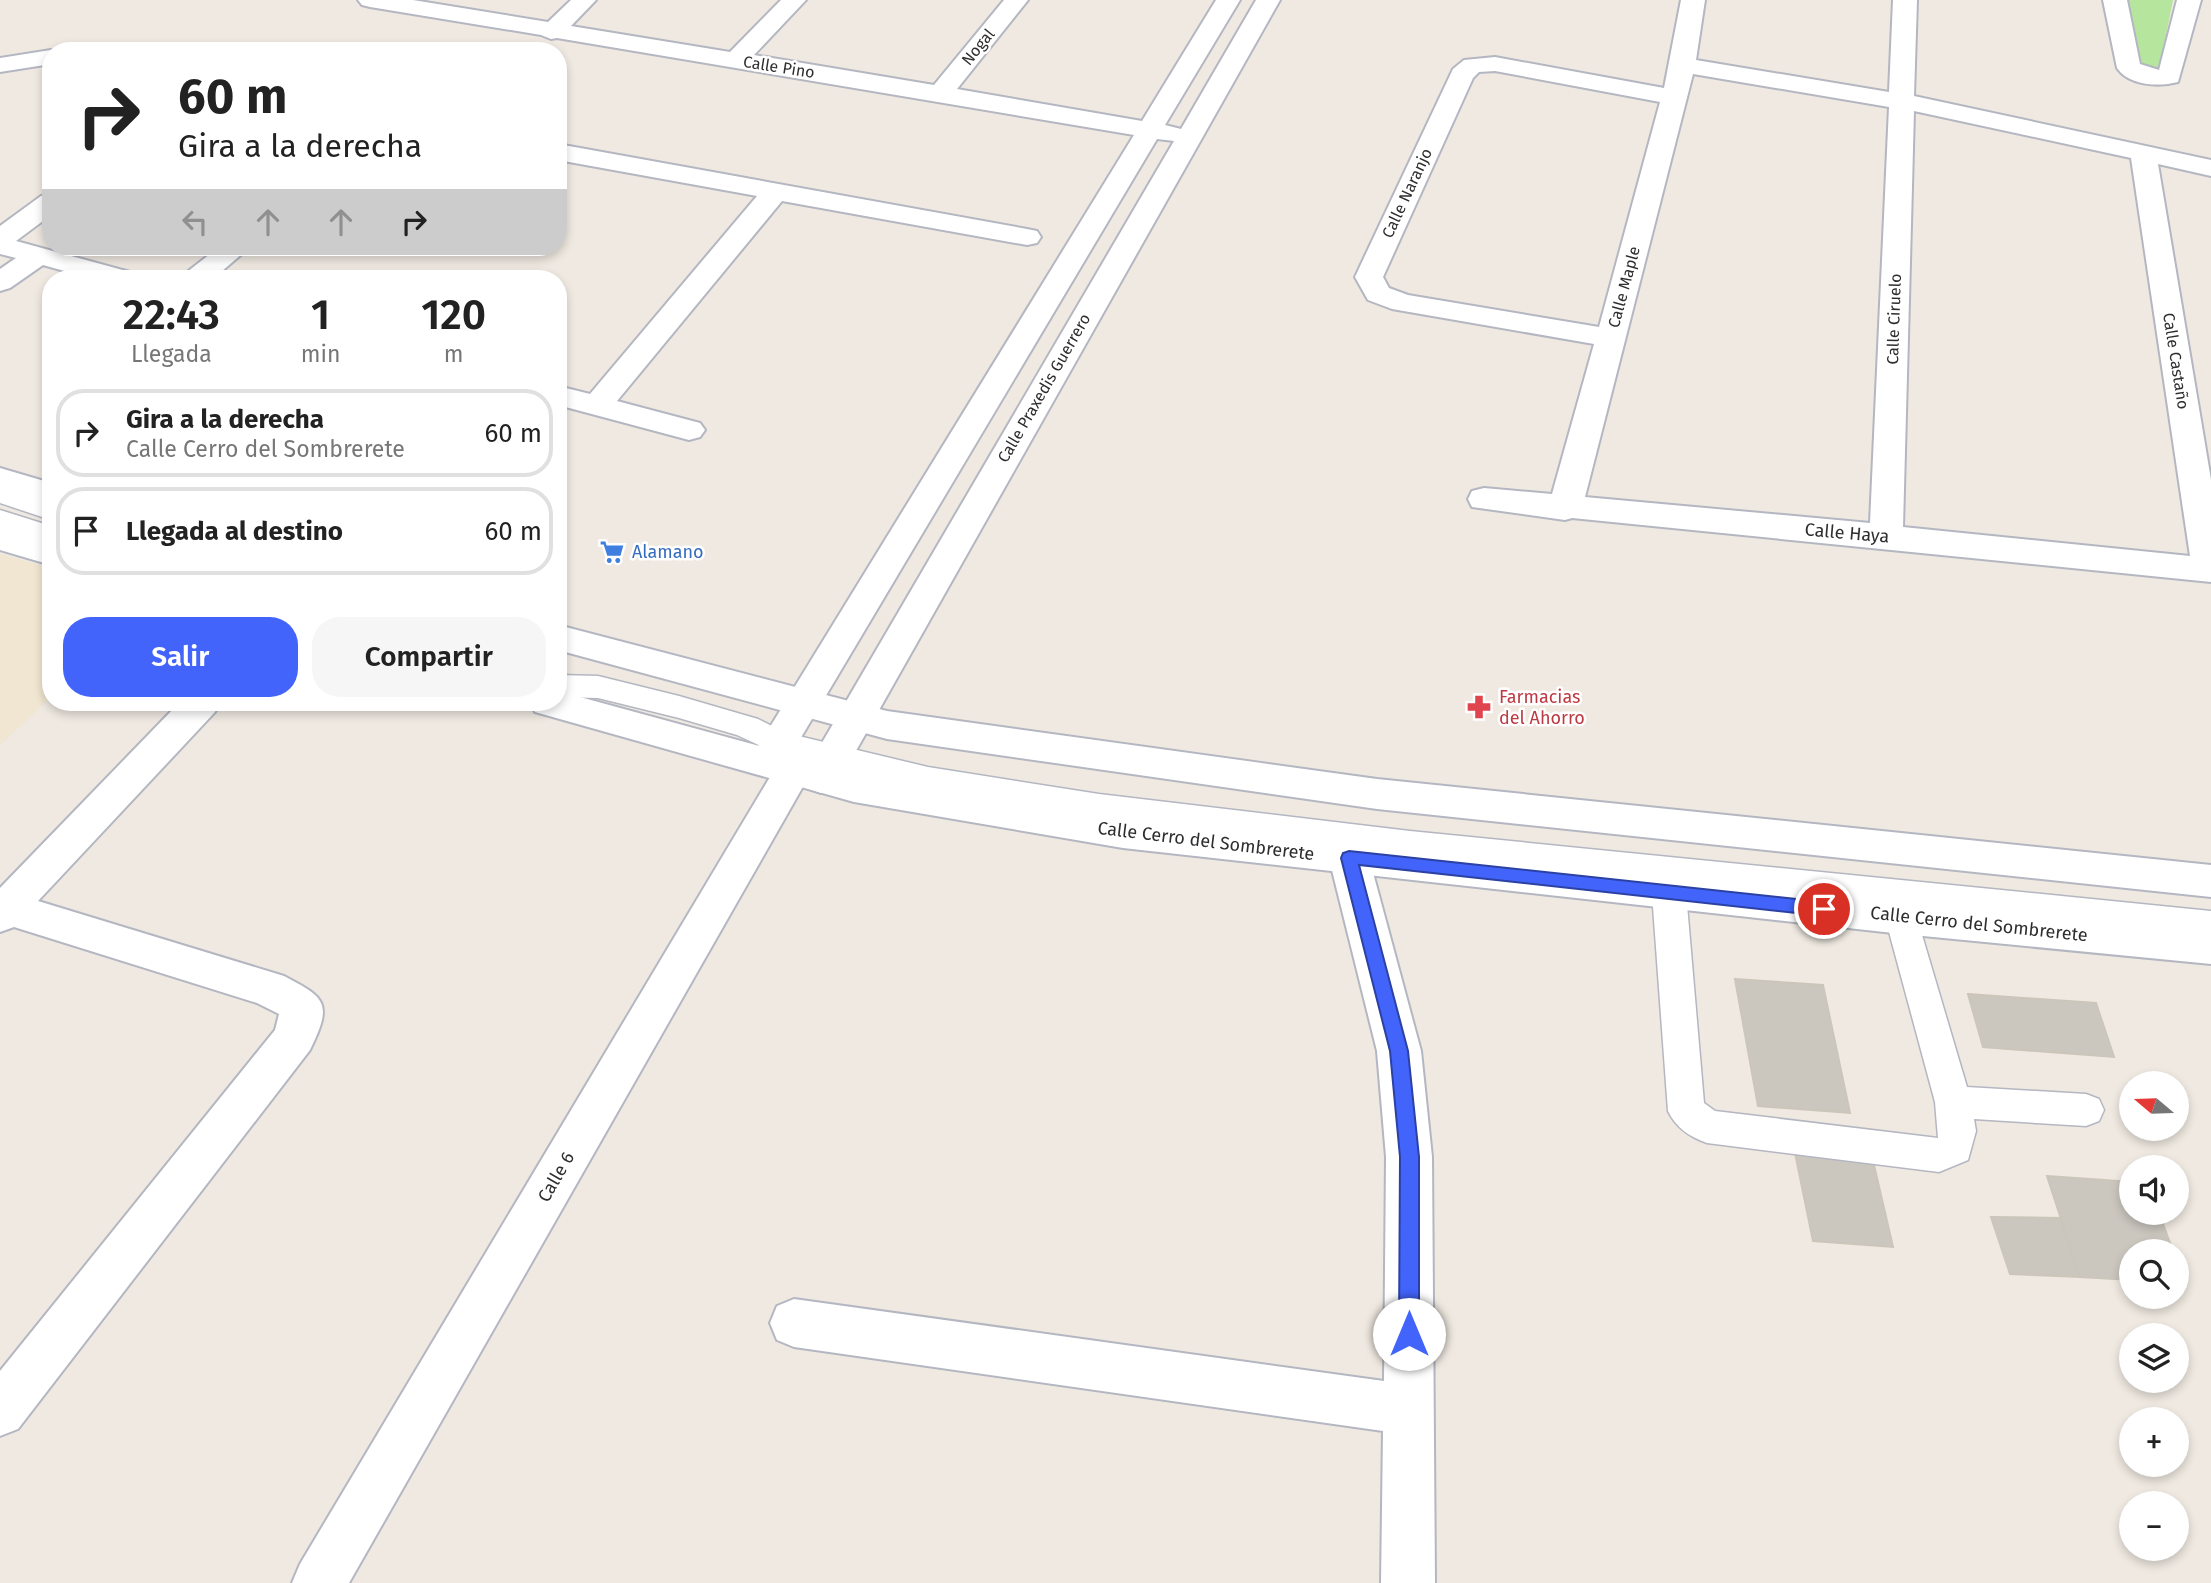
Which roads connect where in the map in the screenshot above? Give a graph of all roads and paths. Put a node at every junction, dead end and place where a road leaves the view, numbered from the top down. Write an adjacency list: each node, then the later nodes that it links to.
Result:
1 (370, 0): 11 (street, Calle Pino)
2 (584, 0): 11 (street)
3 (794, 0): 13 (street)
4 (1016, 0): 16 (street, Nogal)
5 (1228, 0): 19 (street)
6 (1268, 0): 20 (street, Calle Praxedis Guerrero)
7 (1693, 0): 15 (street, Calle Maple)
8 (1905, 0): 18 (street, Calle Ciruelo)
9 (2115, 0): 10 (street)
10 (2189, 0)
11 (551, 32): 13 (street, Calle Pino)
12 (42, 58): 14 (street)
13 (736, 60): 16 (street, Calle Pino)
14 (0, 65)
15 (1683, 65): 17 (street, Calle Maple); 18 (street)
16 (940, 93): 19 (street, Calle Pino)
17 (1673, 97): 36 (street, Calle Maple); 36 (street, Calle Naranjo)
18 (1902, 101): 21 (street); 48 (street, Calle Ciruelo)
19 (1150, 130): 20 (street, Calle Pino); 57 (street)
20 (1188, 137): 57 (street, Calle Praxedis Guerrero)
21 (2143, 153): 23 (street); 51 (street, Calle Castaño)
22 (567, 154): 24 (street)
23 (2211, 168)
24 (776, 191): 26 (street); 38 (street)
25 (42, 209): 27 (street)
26 (1027, 237)
27 (0, 239)
28 (0, 245): 29 (street)
29 (39, 255): 30 (street); 35 (street)
30 (42, 256)
31 (43, 256): 33 (street)
32 (225, 256): 34 (street)
33 (92, 270)
34 (207, 270)
35 (0, 282)
36 (1611, 338): 45 (street, Calle Maple)
37 (567, 398): 38 (street)
38 (596, 406): 39 (street)
39 (689, 430)
40 (0, 478): 41 (street)
41 (42, 491)
42 (0, 494): 44 (lane)
43 (1484, 499): 45 (street, Calle Haya)
44 (42, 508)
45 (1565, 509): 48 (street, Calle Haya)
46 (0, 519): 47 (lane)
47 (42, 533)
48 (1886, 536): 51 (street, Calle Haya)
49 (0, 538): 50 (street)
50 (42, 551)
51 (2210, 570)
52 (567, 641): 57 (street, Calle Cerro del Sombrerete)
53 (567, 667): 57 (lane)
54 (567, 687): 57 (lane)
55 (567, 705): 57 (street, Calle Cerro del Sombrerete)
56 (193, 711): 62 (street)
57 (809, 744): 58 (street, Calle Cerro del Sombrerete); 59 (street, Calle Cerro del Sombrerete); 61 (lane); 64 (lane); 71 (street, Calle 6)
58 (1349, 858): 60 (street, Calle Cerro del Sombrerete); 69 (street)
59 (2211, 881)
60 (1669, 893): 63 (street, Calle Cerro del Sombrerete); 66 (lane)
61 (2211, 907)
62 (4, 911): 70 (street)
63 (1902, 917): 65 (street, Calle Cerro del Sombrerete); 66 (lane)
64 (2211, 925)
65 (2211, 947)
66 (1953, 1102): 67 (lane)
67 (2086, 1110)
68 (794, 1323): 69 (street)
69 (1409, 1410): 72 (street)
70 (0, 1411)
71 (320, 1583)
72 (1408, 1583)

